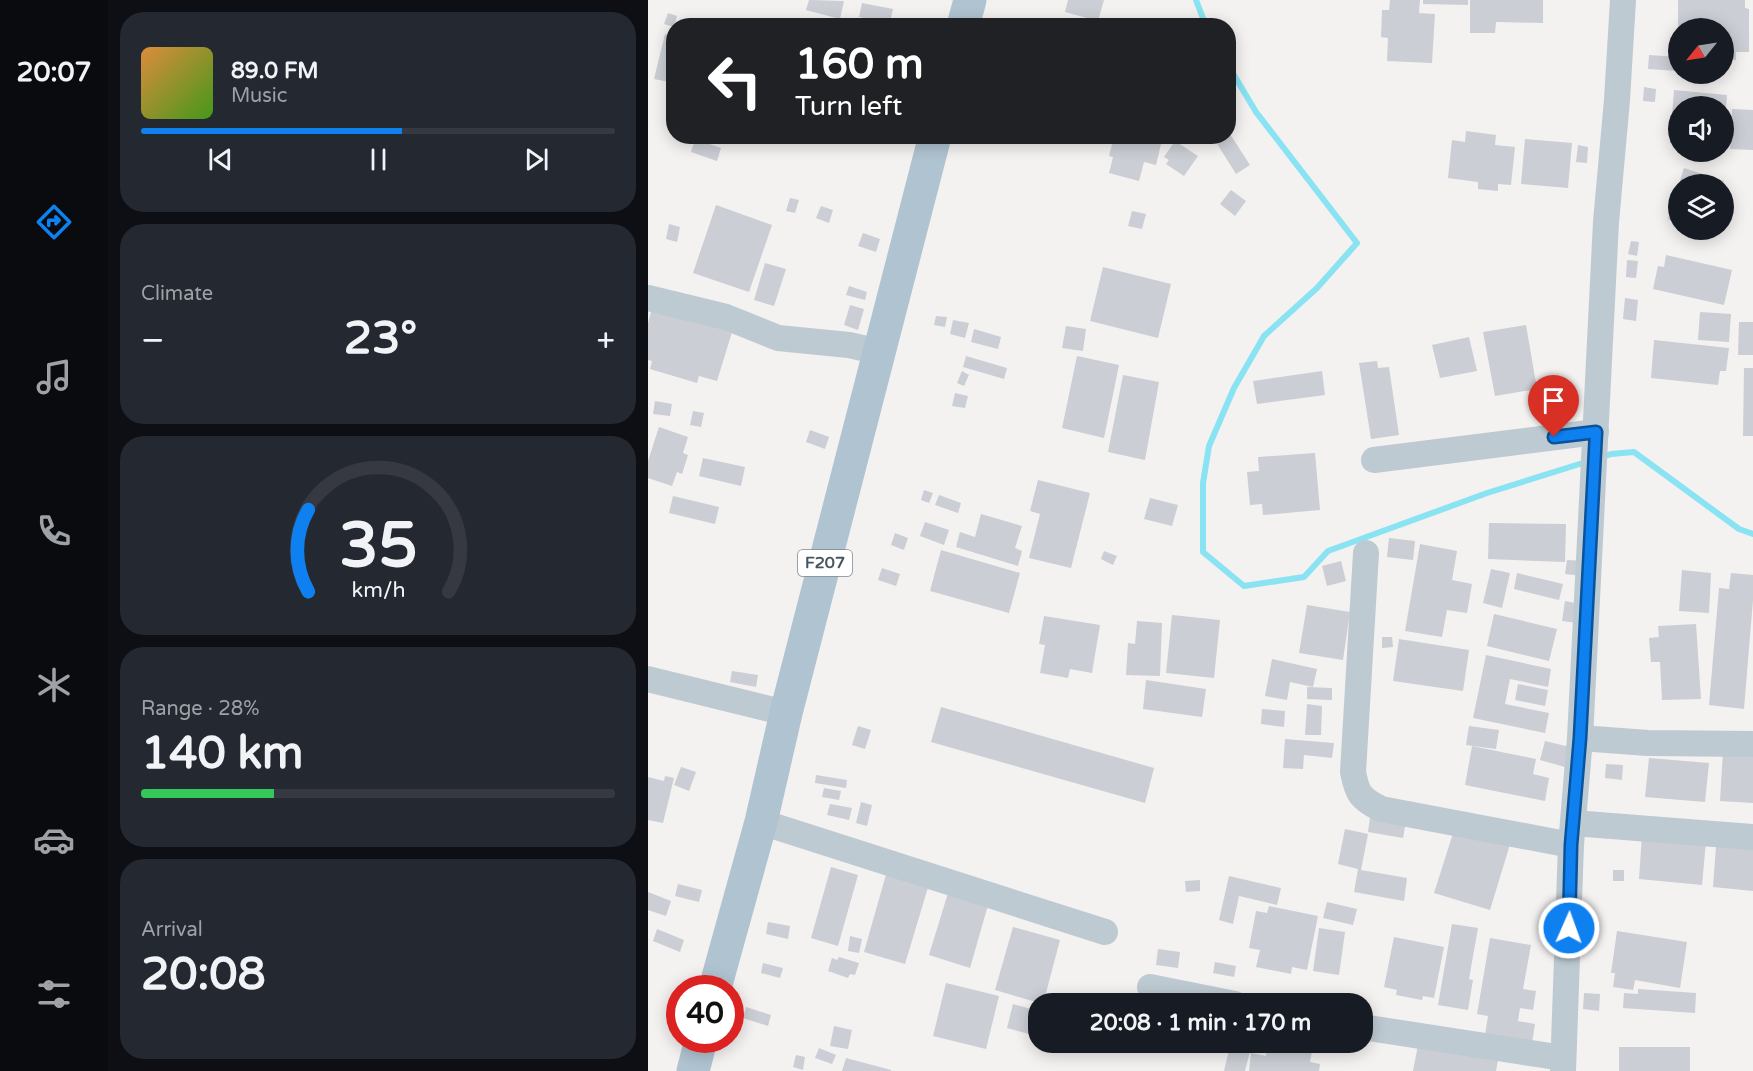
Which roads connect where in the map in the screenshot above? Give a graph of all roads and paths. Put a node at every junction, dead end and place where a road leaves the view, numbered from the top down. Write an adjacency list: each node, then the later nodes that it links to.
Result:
1 (970, 0): 3 (main road)
2 (1623, 0): 7 (street)
3 (965, 18)
4 (932, 144): 6 (main road, F207)
5 (648, 298): 6 (street)
6 (880, 352): 11 (main road, F207)
7 (1596, 439): 8 (street); 12 (street)
8 (1374, 460)
9 (1366, 553): 15 (street)
10 (648, 679): 11 (street)
11 (786, 713): 14 (main road, F207)
12 (1580, 738): 13 (street); 15 (street)
13 (1753, 744)
14 (761, 822): 17 (street); 18 (main road, F207)
15 (1572, 834): 16 (street); 23 (street)
16 (1753, 837)
17 (1105, 932)
18 (719, 975)
19 (1150, 987): 20 (street)
20 (1180, 993)
21 (1373, 1029): 23 (street)
22 (698, 1053): 24 (main road)
23 (1563, 1065)
24 (693, 1071)

